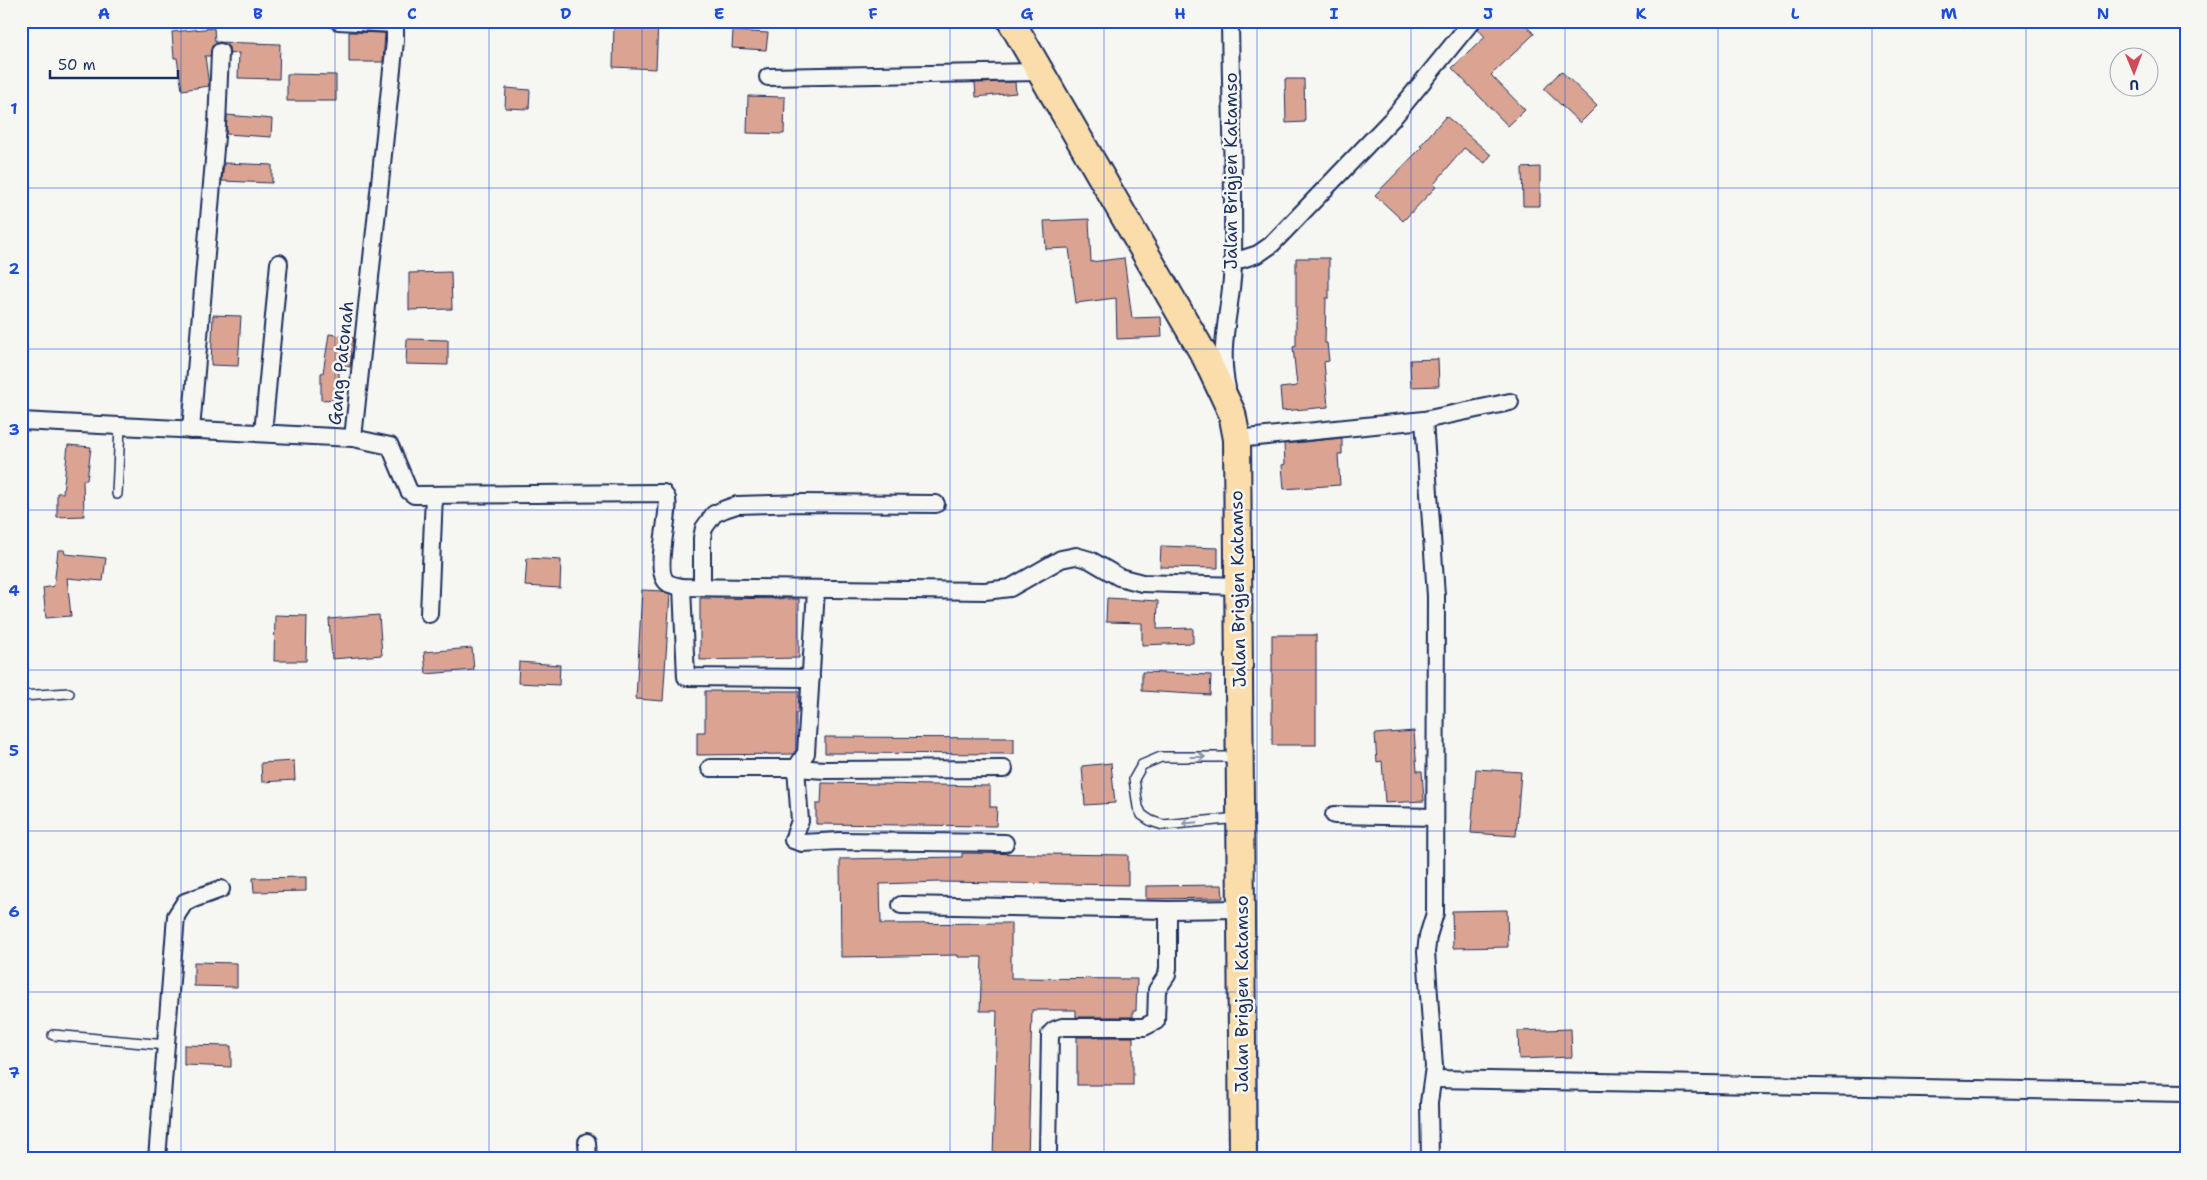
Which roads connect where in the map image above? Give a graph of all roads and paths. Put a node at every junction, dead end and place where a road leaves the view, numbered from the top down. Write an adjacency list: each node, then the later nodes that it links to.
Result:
1 (338, 21): 5 (street)
2 (1011, 21): 7 (main road)
3 (1230, 21): 9 (street, Jalan Brigjen Katamso)
4 (1472, 21): 9 (street)
5 (395, 23): 18 (street, Gang Patonah)
6 (220, 52): 16 (street)
7 (1039, 72): 8 (street); 12 (main road)
8 (768, 77)
9 (1233, 262): 12 (street, Jalan Brigjen Katamso)
10 (279, 263): 17 (street)
11 (1510, 402): 13 (street)
12 (1232, 413): 19 (main road, Jalan Brigjen Katamso)
13 (1424, 420): 19 (street); 36 (street)
14 (21, 421): 15 (street, Gang Patonah)
15 (120, 426): 16 (street, Gang Patonah); 20 (lane)
16 (191, 430): 17 (street, Gang Patonah)
17 (263, 433): 18 (street, Gang Patonah)
18 (353, 438): 21 (street)
19 (1237, 439): 23 (main road, Jalan Brigjen Katamso)
20 (117, 494)
21 (434, 495): 24 (street); 27 (street)
22 (936, 504): 25 (street)
23 (1237, 586): 26 (street); 31 (main road, Jalan Brigjen Katamso)
24 (682, 587): 25 (street); 28 (street)
25 (702, 587): 26 (street)
26 (816, 590): 28 (street)
27 (429, 614)
28 (811, 678): 33 (street)
29 (69, 693): 30 (lane)
30 (21, 696)
31 (1240, 758): 37 (main road, Jalan Brigjen Katamso); 37 (lane, one-way to 31)
32 (710, 768): 33 (street)
33 (796, 768): 34 (street); 38 (street)
34 (1004, 769)
35 (1334, 815): 36 (street)
36 (1436, 817): 45 (street)
37 (1239, 818): 41 (main road, Jalan Brigjen Katamso)
38 (1005, 844)
39 (221, 889): 44 (street)
40 (901, 905): 42 (street)
41 (1241, 909): 42 (street); 51 (main road, Jalan Brigjen Katamso)
42 (1168, 910): 48 (street)
43 (53, 1035): 44 (lane)
44 (166, 1045): 49 (street)
45 (1433, 1079): 46 (street); 52 (street)
46 (2186, 1093)
47 (588, 1142): 50 (street)
48 (1048, 1151)
49 (157, 1159)
50 (588, 1159)
51 (1243, 1159)
52 (1430, 1159)

